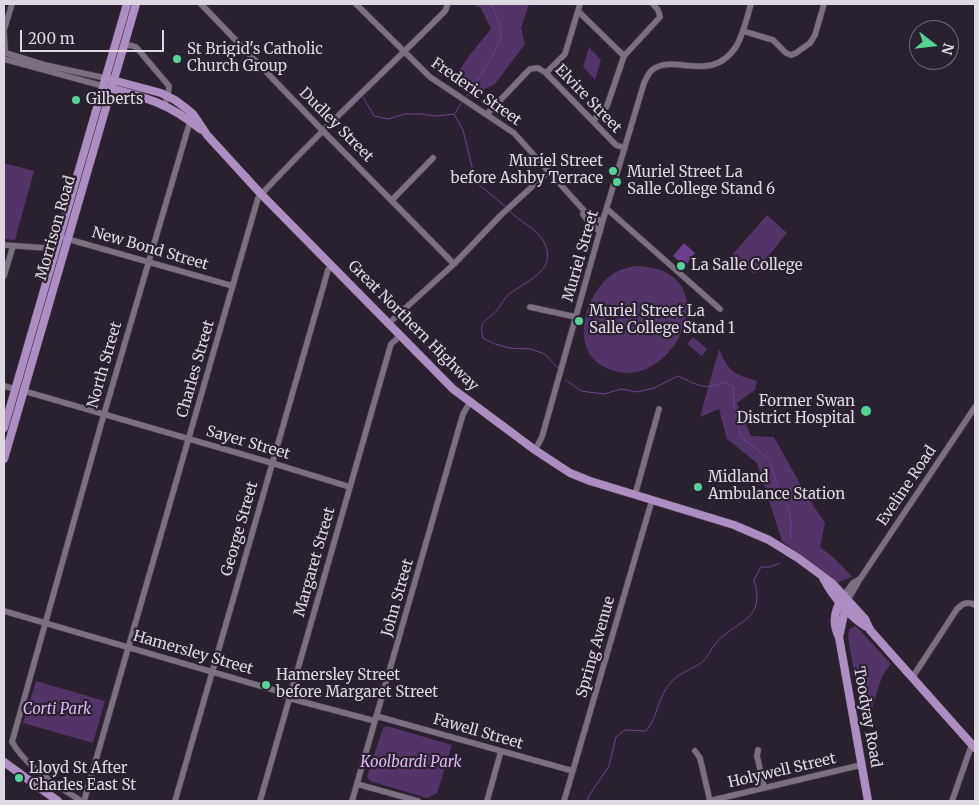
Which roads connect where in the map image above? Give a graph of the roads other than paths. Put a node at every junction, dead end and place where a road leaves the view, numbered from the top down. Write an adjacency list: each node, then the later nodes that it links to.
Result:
1 (12, 4): 12 (street)
2 (127, 4): 19 (main road, Morrison Road)
3 (136, 4): 14 (main road, Morrison Road)
4 (202, 4): 25 (street, Dudley Street)
5 (356, 4): 16 (street, Frederic Street)
6 (448, 4): 16 (street, Charles Street)
7 (580, 4): 11 (street)
8 (653, 4): 17 (street)
9 (750, 4): 13 (street)
10 (824, 4): 13 (street)
11 (579, 12): 17 (street); 18 (street)
12 (4, 31): 15 (street)
13 (743, 31): 26 (street, Muriel Street)
14 (123, 48): 19 (main road, Morrison Road); 20 (street)
15 (5, 53): 19 (street)
16 (404, 53): 22 (street, Frederic Street); 25 (street, Charles Street)
17 (624, 56): 24 (street)
18 (546, 73): 22 (street, Elvire Street); 24 (street, Elvire Street)
19 (108, 83): 20 (main road, Great Northern Highway); 21 (main road, Great Northern Highway); 35 (main road, Morrison Road)
20 (168, 96): 21 (street); 23 (main road, Great Northern Highway)
21 (164, 105): 23 (main road, Great Northern Highway)
22 (486, 114): 28 (street, Frederic Street)
23 (191, 117): 29 (main road, Great Northern Highway); 39 (street, North Street)
24 (593, 121): 26 (street, Elvire Street)
25 (323, 131): 29 (street, Charles Street); 30 (street, Dudley Street)
26 (625, 148): 32 (street, Muriel Street)
27 (433, 158): 30 (street)
28 (548, 172): 31 (street, Frederic Street); 40 (street)
29 (261, 194): 41 (main road, Great Northern Highway); 43 (street, Charles Street)
30 (392, 200): 40 (street, Dudley Street)
31 (577, 204): 33 (street, Frederic Street); 34 (street, Frederic Street)
32 (607, 209): 33 (street, Muriel Street); 45 (street)
33 (603, 220): 34 (street, Muriel Street)
34 (600, 232): 46 (street, Muriel Street)
35 (63, 238): 39 (street, New Bond Street); 49 (main road, Morrison Road); 51 (main road, Morrison Road)
36 (4, 245): 37 (street)
37 (13, 246): 38 (street); 42 (street)
38 (46, 248)
39 (148, 261): 43 (street, New Bond Street); 57 (street, North Street)
40 (454, 264): 47 (street)
41 (332, 265): 47 (main road, Great Northern Highway); 62 (street, George Street)
42 (4, 276)
43 (233, 286): 59 (street, Charles Street)
44 (530, 307): 46 (street)
45 (720, 309)
46 (576, 317): 60 (street, Muriel Street)
47 (389, 323): 48 (main road, Great Northern Highway)
48 (401, 335): 53 (main road, Great Northern Highway); 63 (street, Margaret Street)
49 (29, 374): 51 (main road); 52 (main road, Morrison Road)
50 (4, 386): 51 (street)
51 (15, 389): 56 (main road); 58 (main road, Morrison Road)
52 (24, 391): 56 (main road, Morrison Road); 57 (street, Sayer Street)
53 (470, 402): 60 (main road, Great Northern Highway); 78 (street, John Street)
54 (975, 407): 66 (street, Eveline Road)
55 (658, 409): 64 (street)
56 (18, 410): 61 (main road, Morrison Road)
57 (104, 414): 59 (street, Sayer Street); 69 (street, North Street)
58 (4, 428)
59 (189, 439): 62 (street, Sayer Street); 74 (street, Charles Street)
60 (535, 450): 64 (main road, Great Northern Highway)
61 (4, 459)
62 (272, 463): 63 (street, Sayer Street); 75 (street, George Street)
63 (350, 487): 77 (street, Margaret Street)
64 (635, 495): 65 (main road, Great Northern Highway)
65 (652, 500): 66 (main road, Great Northern Highway); 85 (street, Spring Avenue)
66 (844, 601): 70 (main road, Great Northern Highway); 71 (main road, Toodyay Road); 72 (main road, Great Northern Highway); 73 (main road, Toodyay Road)
67 (975, 605): 76 (street)
68 (4, 611): 69 (street, Hamersley Street)
69 (45, 623): 74 (street, Hamersley Street); 89 (street, North Street)
70 (860, 624): 71 (main road); 72 (main road, Great Northern Highway)
71 (842, 625): 73 (main road, Toodyay Road)
72 (870, 630): 76 (main road, Great Northern Highway)
73 (840, 637): 84 (main road, Toodyay Road)
74 (129, 648): 75 (street, Hamersley Street); 89 (street, Charles Street)
75 (212, 672): 77 (street, Hamersley Street); 90 (street, George Street)
76 (912, 678): 79 (main road, Great Northern Highway)
77 (289, 697): 78 (street, Hamersley Street); 91 (street, Margaret Street)
78 (376, 719): 81 (street, Fawell Street); 86 (street, John Street)
79 (974, 746): 98 (street)
80 (758, 750): 87 (street)
81 (502, 751): 85 (street, Fawell Street); 94 (street)
82 (695, 751): 96 (street)
83 (4, 762): 88 (main road)
84 (862, 764): 87 (street, Holywell Street); 97 (main road, Toodyay Road)
85 (573, 771): 95 (street, Spring Avenue)
86 (356, 784): 92 (street, John Street); 93 (street)
87 (764, 787): 96 (street, Holywell Street)
88 (58, 801)
89 (82, 801)
90 (175, 801)
91 (260, 801)
92 (352, 801)
93 (418, 801)
94 (487, 801)
95 (564, 801)
96 (709, 801)
97 (868, 801)
98 (952, 801)

